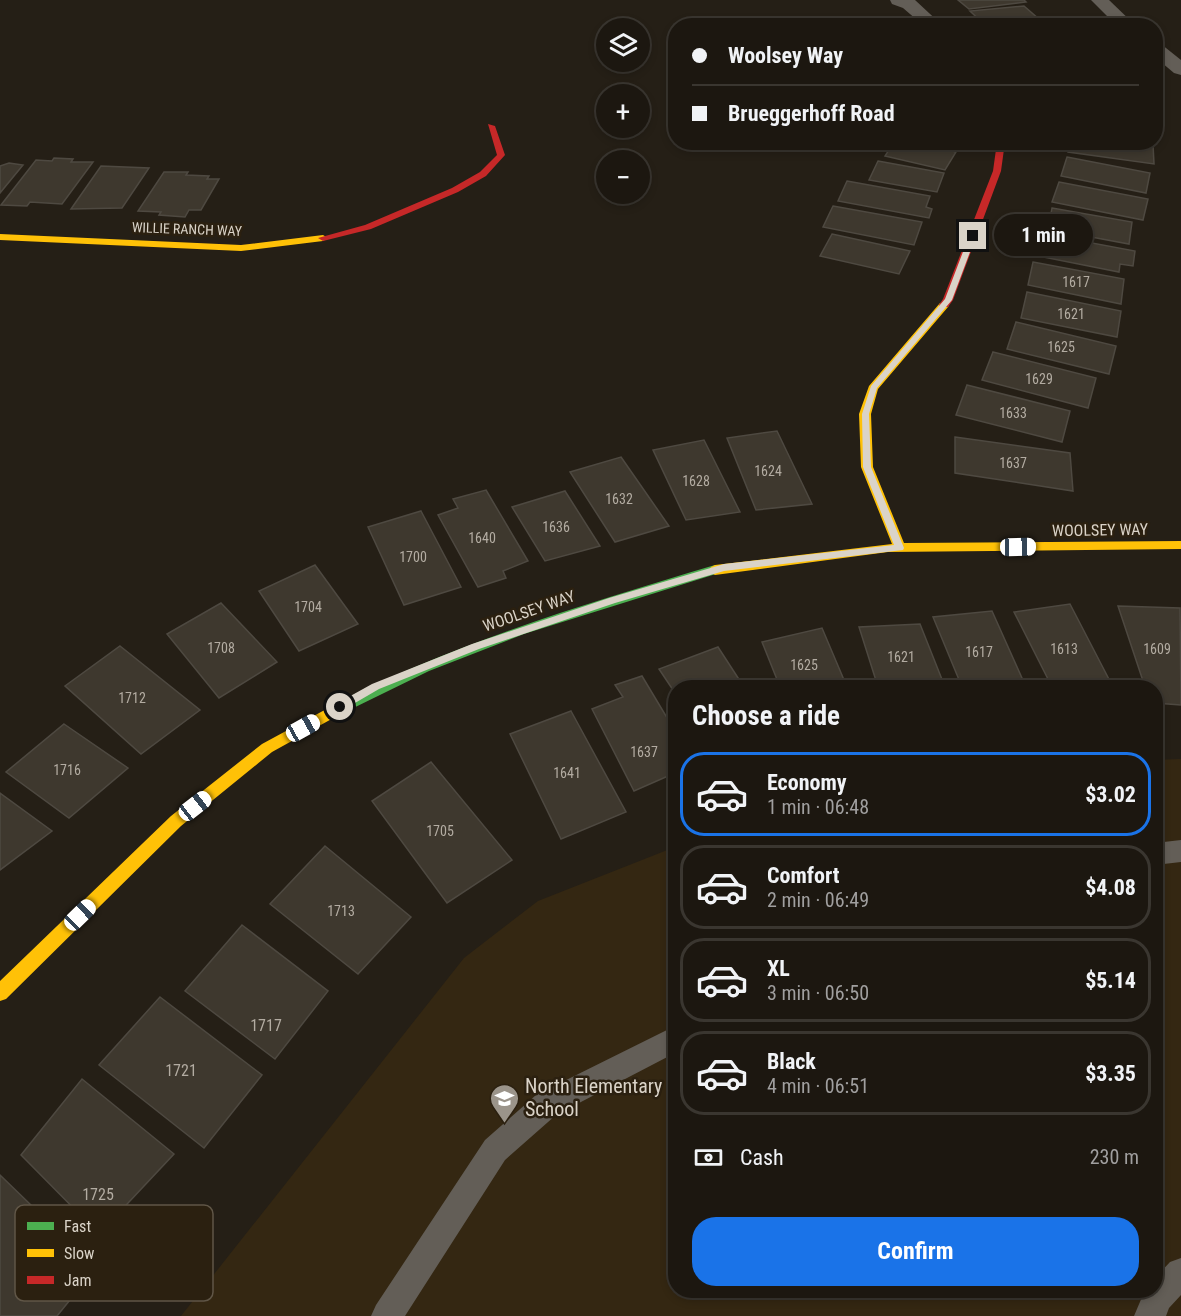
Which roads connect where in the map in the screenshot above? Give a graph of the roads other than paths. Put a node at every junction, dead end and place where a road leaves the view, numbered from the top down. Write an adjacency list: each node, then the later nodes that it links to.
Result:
1 (898, 0): 3 (street)
2 (1099, 0): 4 (street)
3 (926, 18)
4 (1119, 18)
5 (1163, 54): 6 (street)
6 (1181, 69)
7 (491, 126): 9 (street, WILLIE RANCH WAY)
8 (1000, 150): 11 (street)
9 (0, 237)
10 (1181, 545): 11 (street, WOOLSEY WAY)
11 (900, 548): 14 (street, WOOLSEY WAY)
12 (1181, 851): 13 (lane)
13 (1163, 853)
14 (0, 993)
15 (668, 1042): 19 (lane)
16 (1181, 1273): 17 (lane)
17 (1163, 1291)
18 (1156, 1298): 20 (lane)
19 (387, 1316)
20 (1150, 1316)

